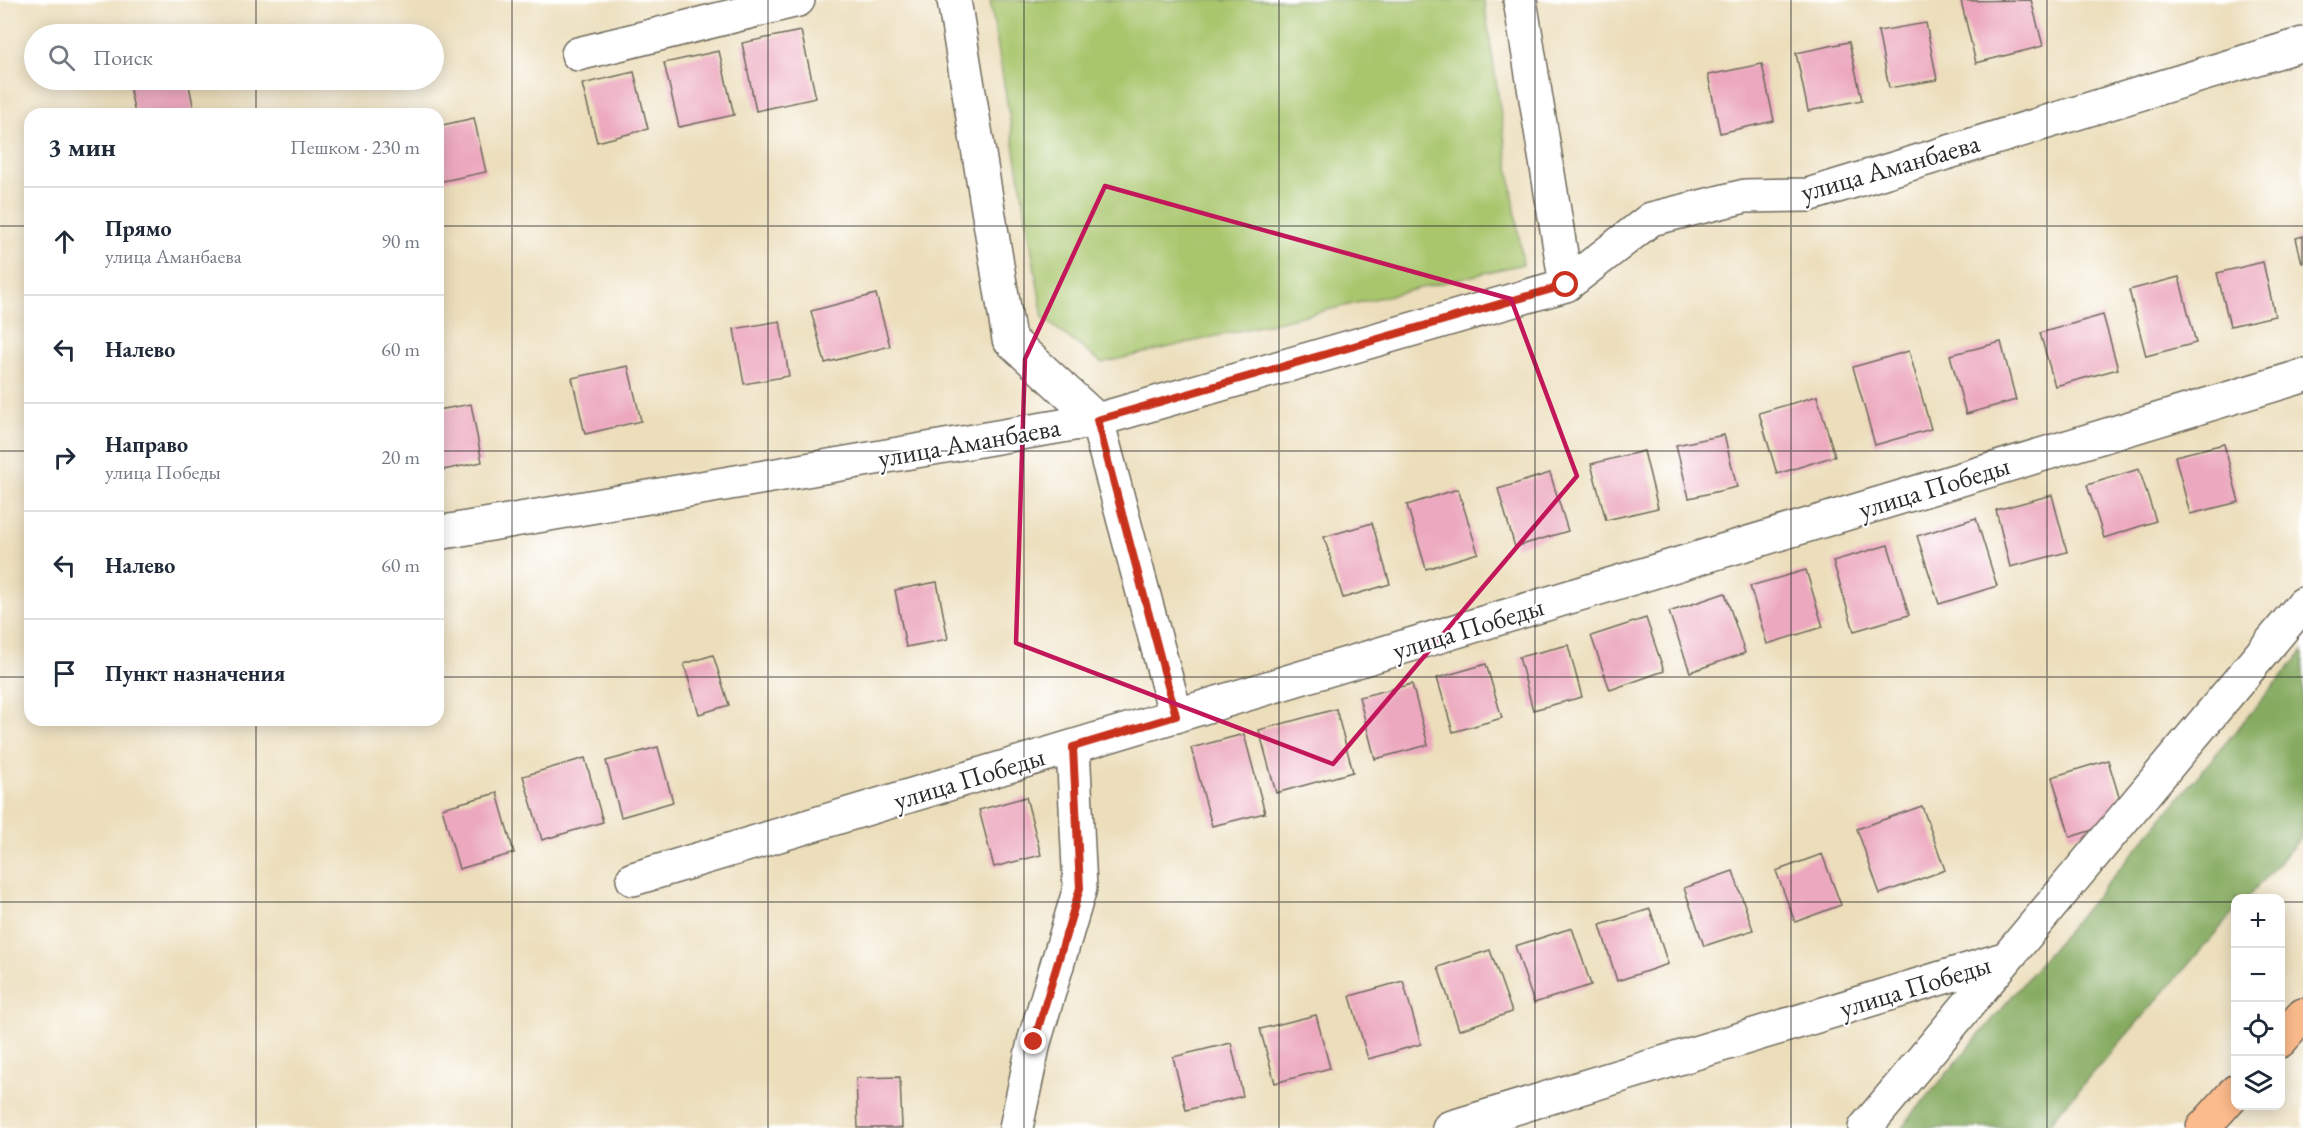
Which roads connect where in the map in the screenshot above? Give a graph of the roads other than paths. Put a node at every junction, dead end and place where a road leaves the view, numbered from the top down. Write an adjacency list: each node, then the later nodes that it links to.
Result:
1 (798, 0): 5 (street)
2 (954, 0): 8 (street)
3 (1520, 0): 6 (street)
4 (2303, 44): 6 (street, улица Аманбаева)
5 (578, 54)
6 (1566, 285): 8 (street, улица Аманбаева)
7 (2303, 376): 11 (street, улица Победы)
8 (1097, 420): 9 (street, улица Аманбаева); 11 (street)
9 (444, 532)
10 (2303, 604): 14 (street, улица Победы)
11 (1176, 716): 12 (street, улица Победы)
12 (1073, 747): 13 (street, улица Победы); 18 (street)
13 (633, 879)
14 (2007, 958): 19 (street, улица Победы); 20 (street)
15 (2303, 1016): 16 (main road)
16 (2285, 1036)
17 (2231, 1096): 21 (main road)
18 (1016, 1128)
19 (1449, 1128)
20 (1865, 1128)
21 (2203, 1128)

